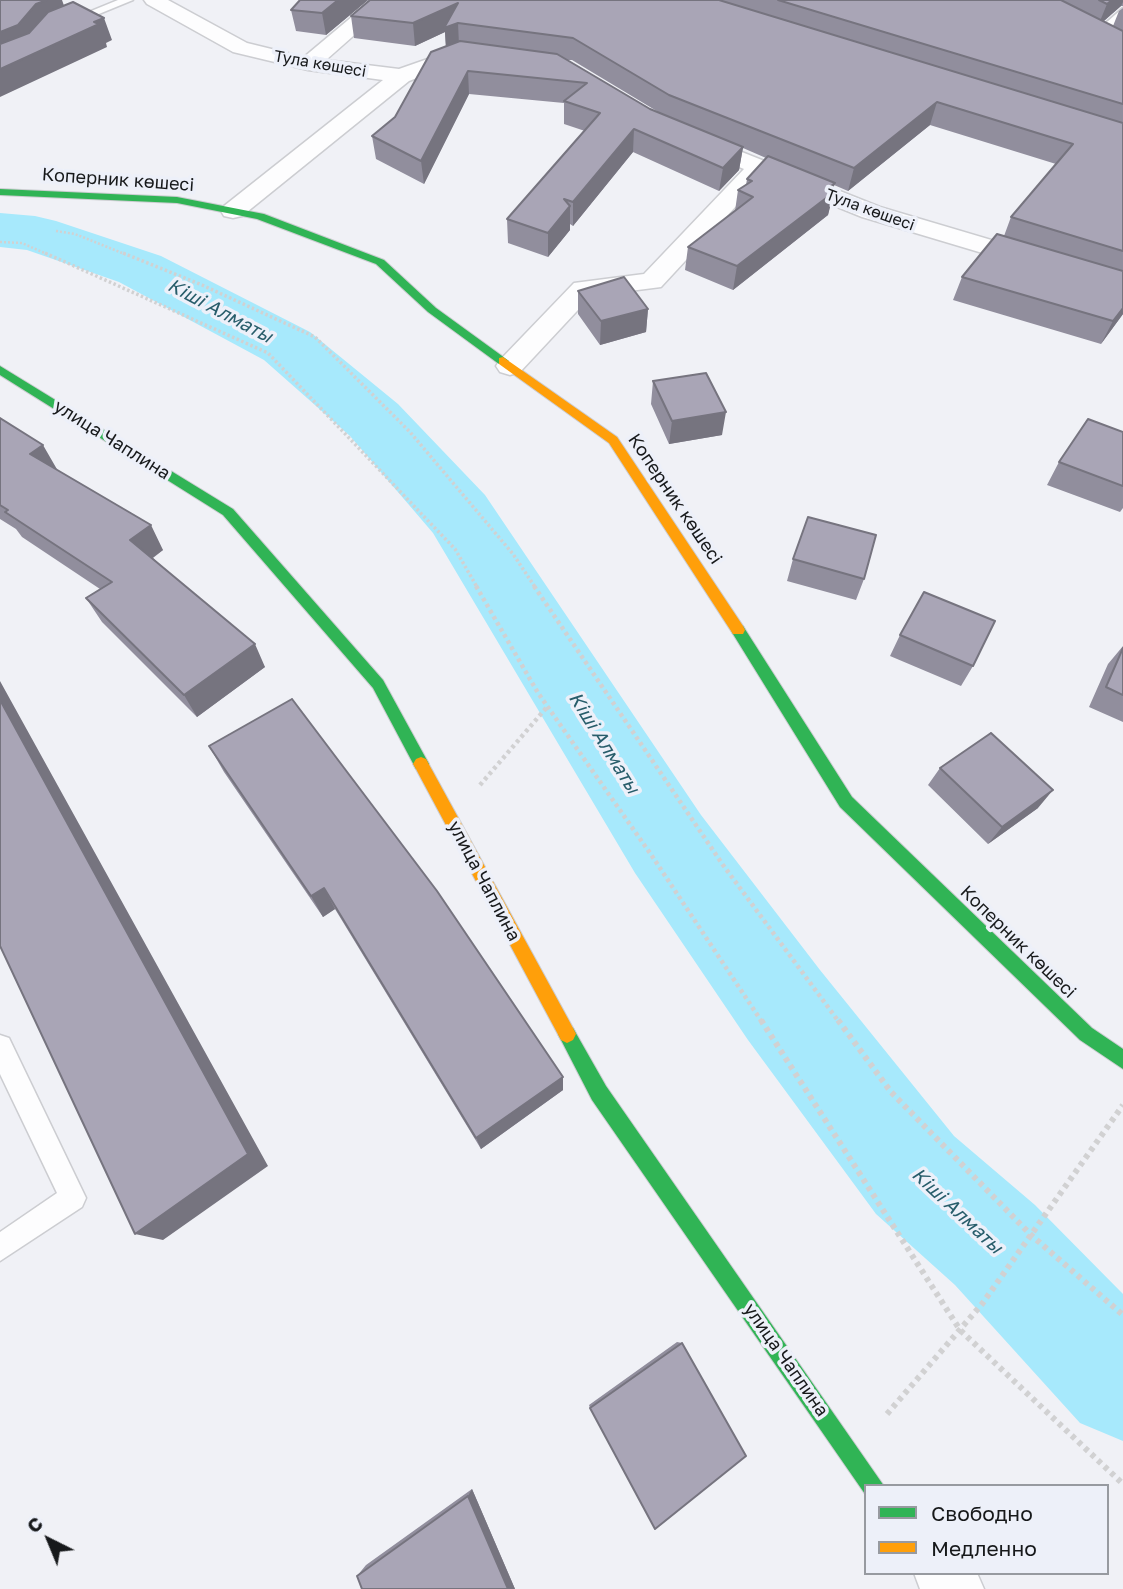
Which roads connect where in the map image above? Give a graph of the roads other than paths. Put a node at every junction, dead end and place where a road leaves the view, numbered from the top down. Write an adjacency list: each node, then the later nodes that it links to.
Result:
1 (128, 0): 6 (lane)
2 (154, 0): 9 (street, Тула көшесі)
3 (384, 0): 9 (street)
4 (1123, 11): 7 (lane)
5 (1074, 24): 7 (street)
6 (51, 30)
7 (1105, 42)
8 (498, 59): 10 (street, Тула көшесі)
9 (308, 64): 10 (street, Тула көшесі)
10 (401, 76): 14 (street)
11 (671, 131): 12 (street, Тула көшесі)
12 (759, 167): 15 (street, Тула көшесі); 16 (street)
13 (0, 192): 14 (street, Коперник көшесі)
14 (233, 211): 16 (street, Коперник көшесі)
15 (1123, 287)
16 (510, 366): 19 (street, Коперник көшесі)
17 (0, 370): 21 (street, улица Чаплина)
18 (0, 1047): 20 (lane)
19 (1123, 1060)
20 (0, 1248)
21 (872, 1484)
22 (944, 1575): 23 (street)
23 (955, 1589)

